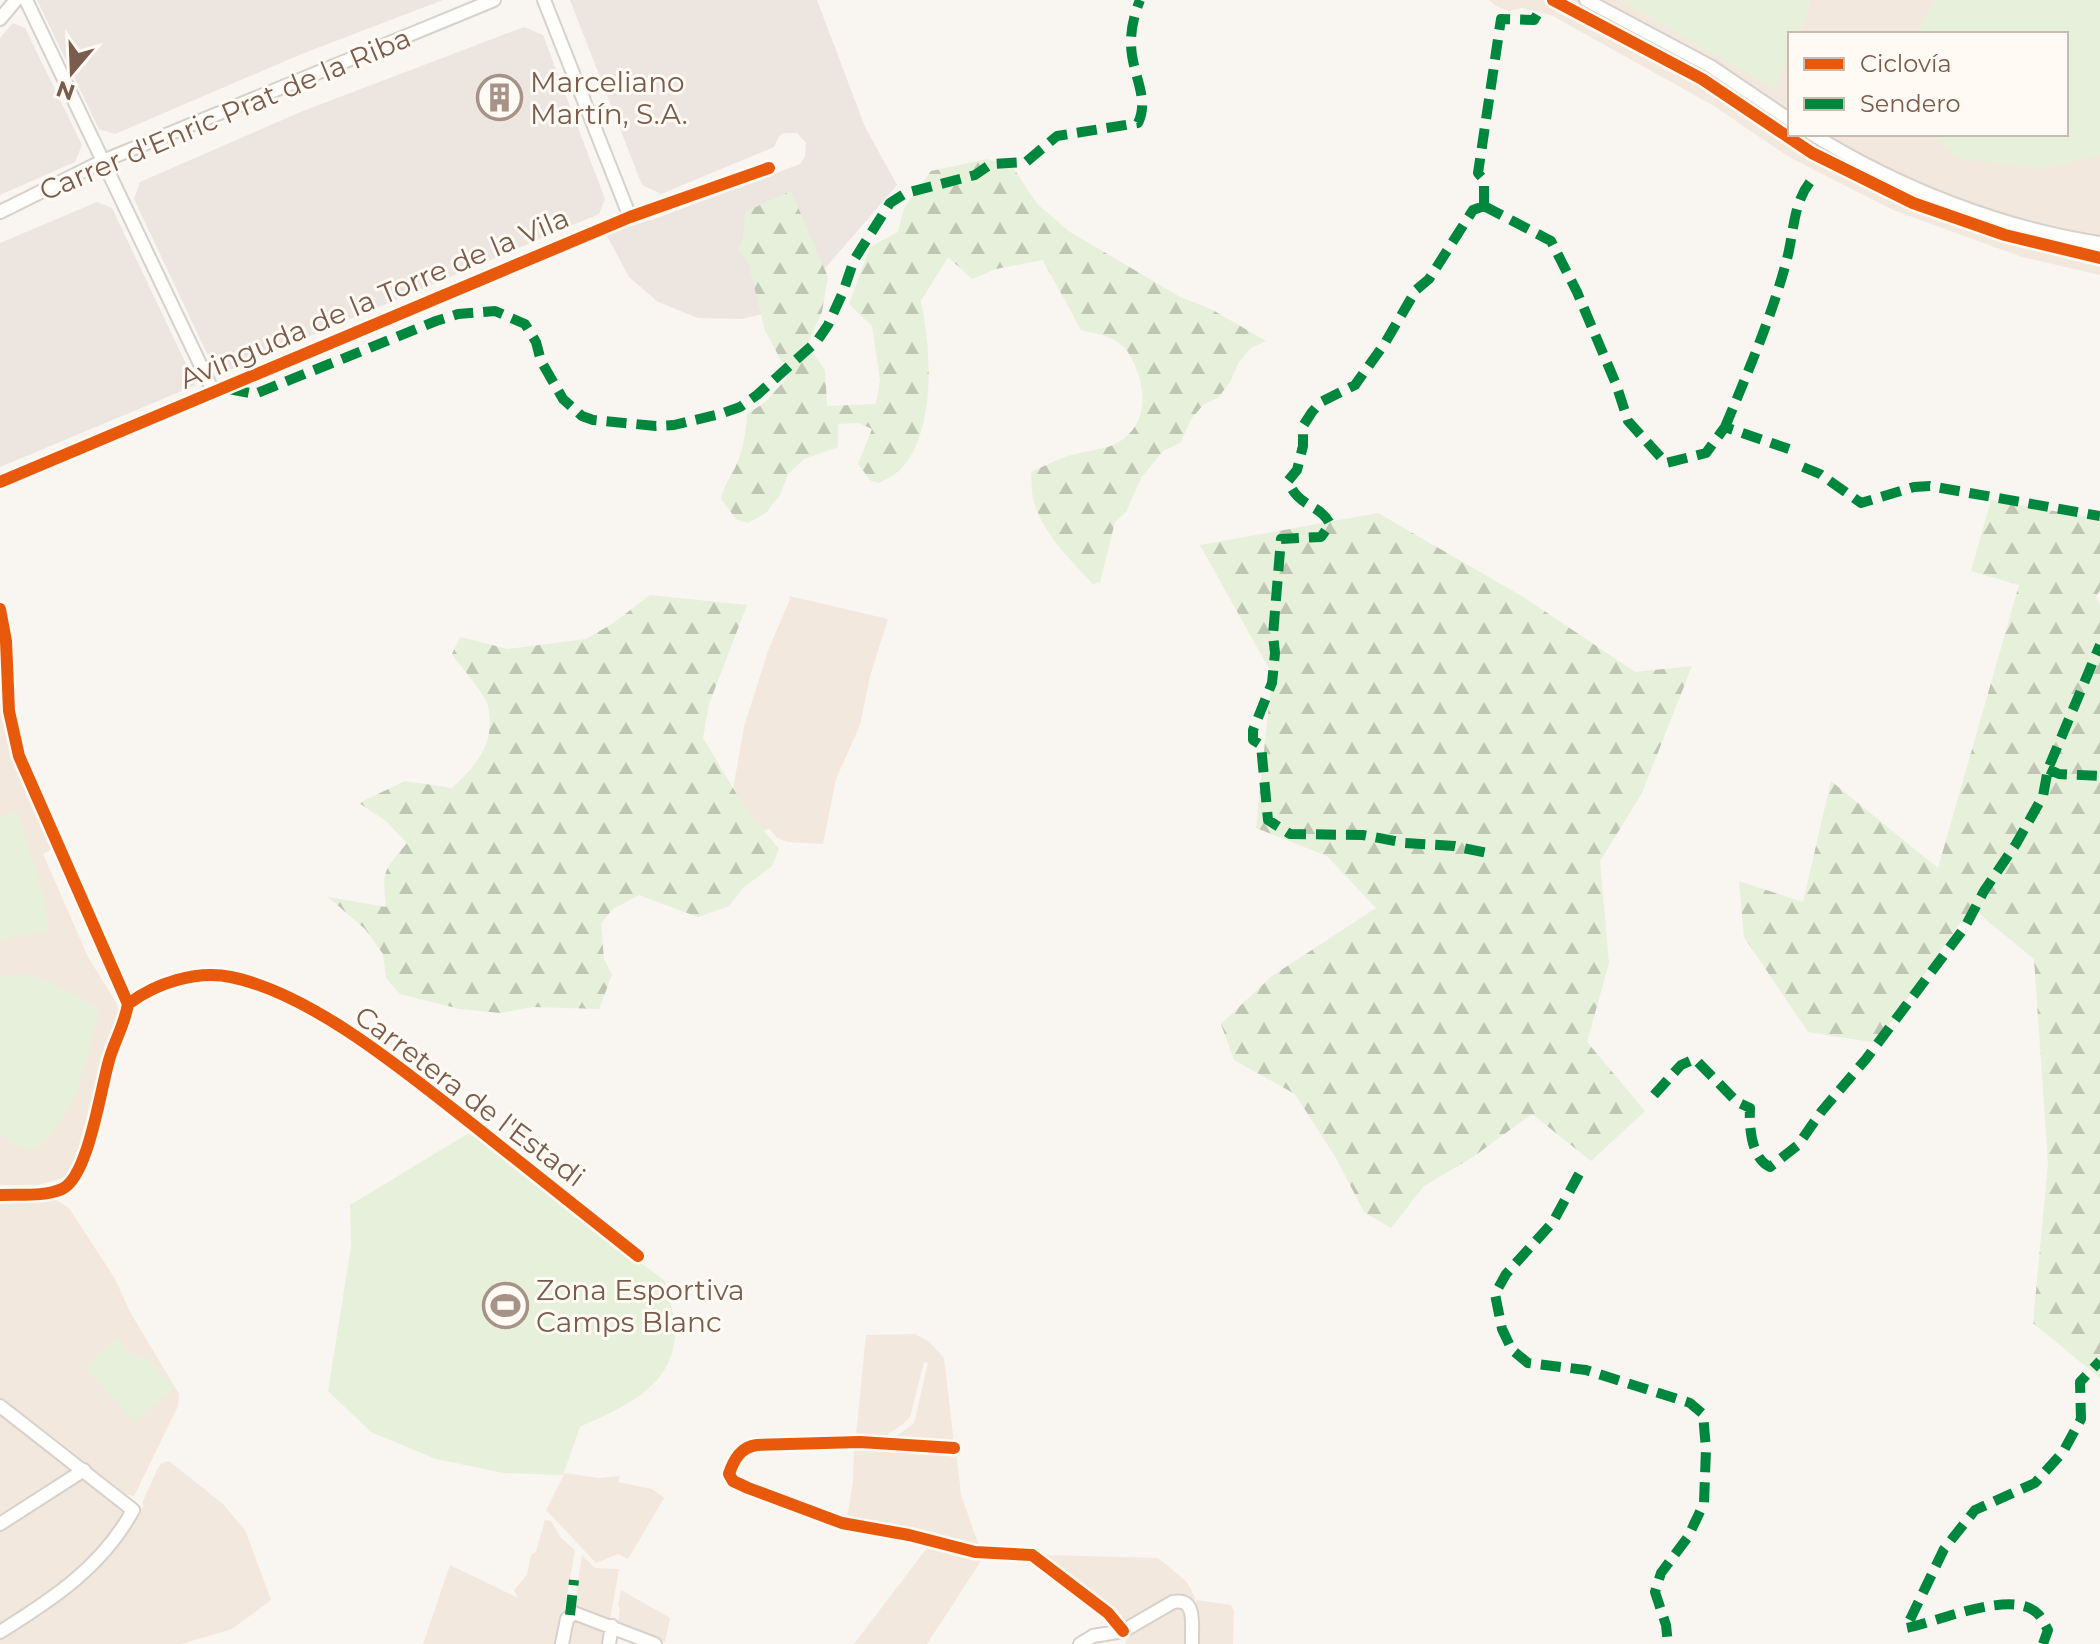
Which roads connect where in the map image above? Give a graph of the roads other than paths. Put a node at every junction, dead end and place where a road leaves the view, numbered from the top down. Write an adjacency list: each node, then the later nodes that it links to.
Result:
1 (16, 0): 7 (street)
2 (26, 0): 10 (street)
3 (494, 0): 10 (street, Carrer d'Enric Prat de la Riba)
4 (544, 0): 13 (street)
5 (1553, 0): 15 (street)
6 (1586, 0): 8 (street)
7 (0, 19)
8 (1788, 119)
9 (1816, 136): 14 (street)
10 (103, 161): 12 (street, Carrer d'Enric Prat de la Riba); 16 (street)
11 (769, 168): 13 (street, Avinguda de la Torre de la Vila)
12 (0, 212)
13 (630, 217): 16 (street, Avinguda de la Torre de la Vila)
14 (2100, 243)
15 (2100, 258)
16 (213, 391): 17 (street, Avinguda de la Torre de la Vila)
17 (0, 482)
18 (0, 609): 19 (street)
19 (128, 1004): 20 (street); 21 (street, Carretera de l'Estadi)
20 (0, 1195)
21 (638, 1256)
22 (0, 1406): 24 (street)
23 (954, 1448): 28 (street)
24 (84, 1470): 25 (street); 27 (street)
25 (0, 1524)
26 (612, 1626): 29 (street); 30 (street); 31 (street)
27 (0, 1632)
28 (1122, 1638): 32 (street); 33 (street)
29 (562, 1644)
30 (609, 1644)
31 (655, 1644)
32 (1080, 1644)
33 (1192, 1644)

